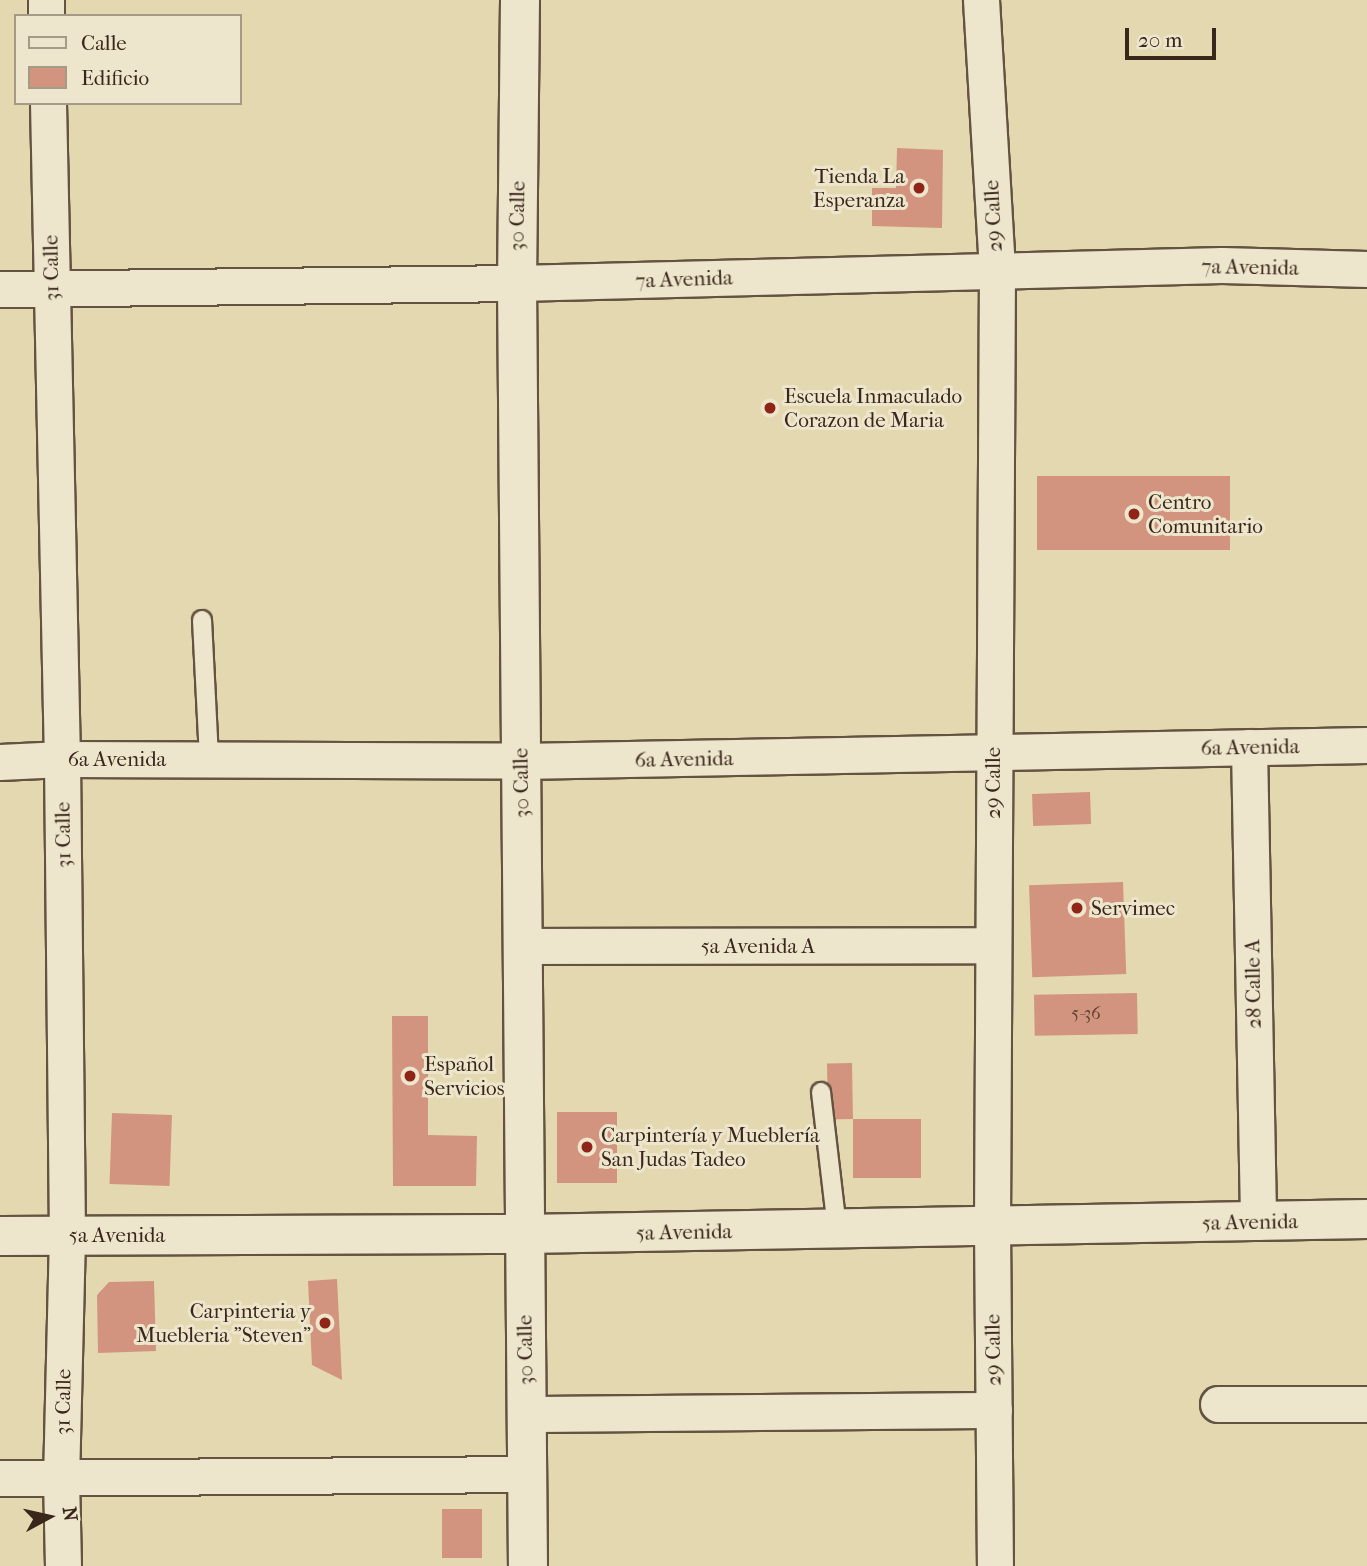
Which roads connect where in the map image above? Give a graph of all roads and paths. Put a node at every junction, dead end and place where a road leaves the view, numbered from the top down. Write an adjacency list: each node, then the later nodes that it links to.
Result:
1 (520, 0): 6 (street, 30 Calle)
2 (981, 0): 5 (street, 29 Calle)
3 (48, 105): 7 (street, 31 Calle)
4 (1367, 269): 5 (street, 7a Avenida)
5 (997, 270): 6 (street, 7a Avenida); 12 (street, 29 Calle)
6 (517, 283): 7 (street, 7a Avenida); 15 (street, 30 Calle)
7 (52, 288): 8 (street, 7a Avenida); 13 (street, 31 Calle)
8 (0, 289)
9 (202, 620): 14 (lane)
10 (1367, 745): 11 (street, 6a Avenida)
11 (1249, 747): 12 (street, 6a Avenida); 21 (street, 28 Calle A)
12 (993, 754): 15 (street, 6a Avenida); 17 (street, 29 Calle)
13 (62, 759): 14 (street, 6a Avenida); 16 (street, 6a Avenida); 25 (street, 31 Calle)
14 (209, 760): 15 (street, 6a Avenida)
15 (521, 761): 18 (street, 30 Calle)
16 (0, 762)
17 (992, 945): 18 (street, 5a Avenida A); 22 (street, 29 Calle)
18 (523, 946): 24 (street, 30 Calle)
19 (821, 1092): 23 (lane)
20 (1367, 1219): 21 (street, 5a Avenida)
21 (1258, 1222): 22 (street, 5a Avenida)
22 (992, 1226): 23 (street, 5a Avenida); 29 (street, 29 Calle)
23 (837, 1229): 24 (street, 5a Avenida)
24 (524, 1234): 25 (street, 5a Avenida); 30 (street, 30 Calle)
25 (66, 1235): 26 (street, 5a Avenida); 33 (street, 31 Calle)
26 (0, 1236)
27 (1218, 1404): 28 (street)
28 (1367, 1404)
29 (994, 1410): 30 (street); 36 (street, 29 Calle)
30 (526, 1414): 31 (street, 30 Calle)
31 (527, 1474): 33 (street); 35 (street, 30 Calle)
32 (0, 1478): 33 (street)
33 (61, 1478): 34 (street, 31 Calle)
34 (63, 1566)
35 (528, 1566)
36 (995, 1566)

